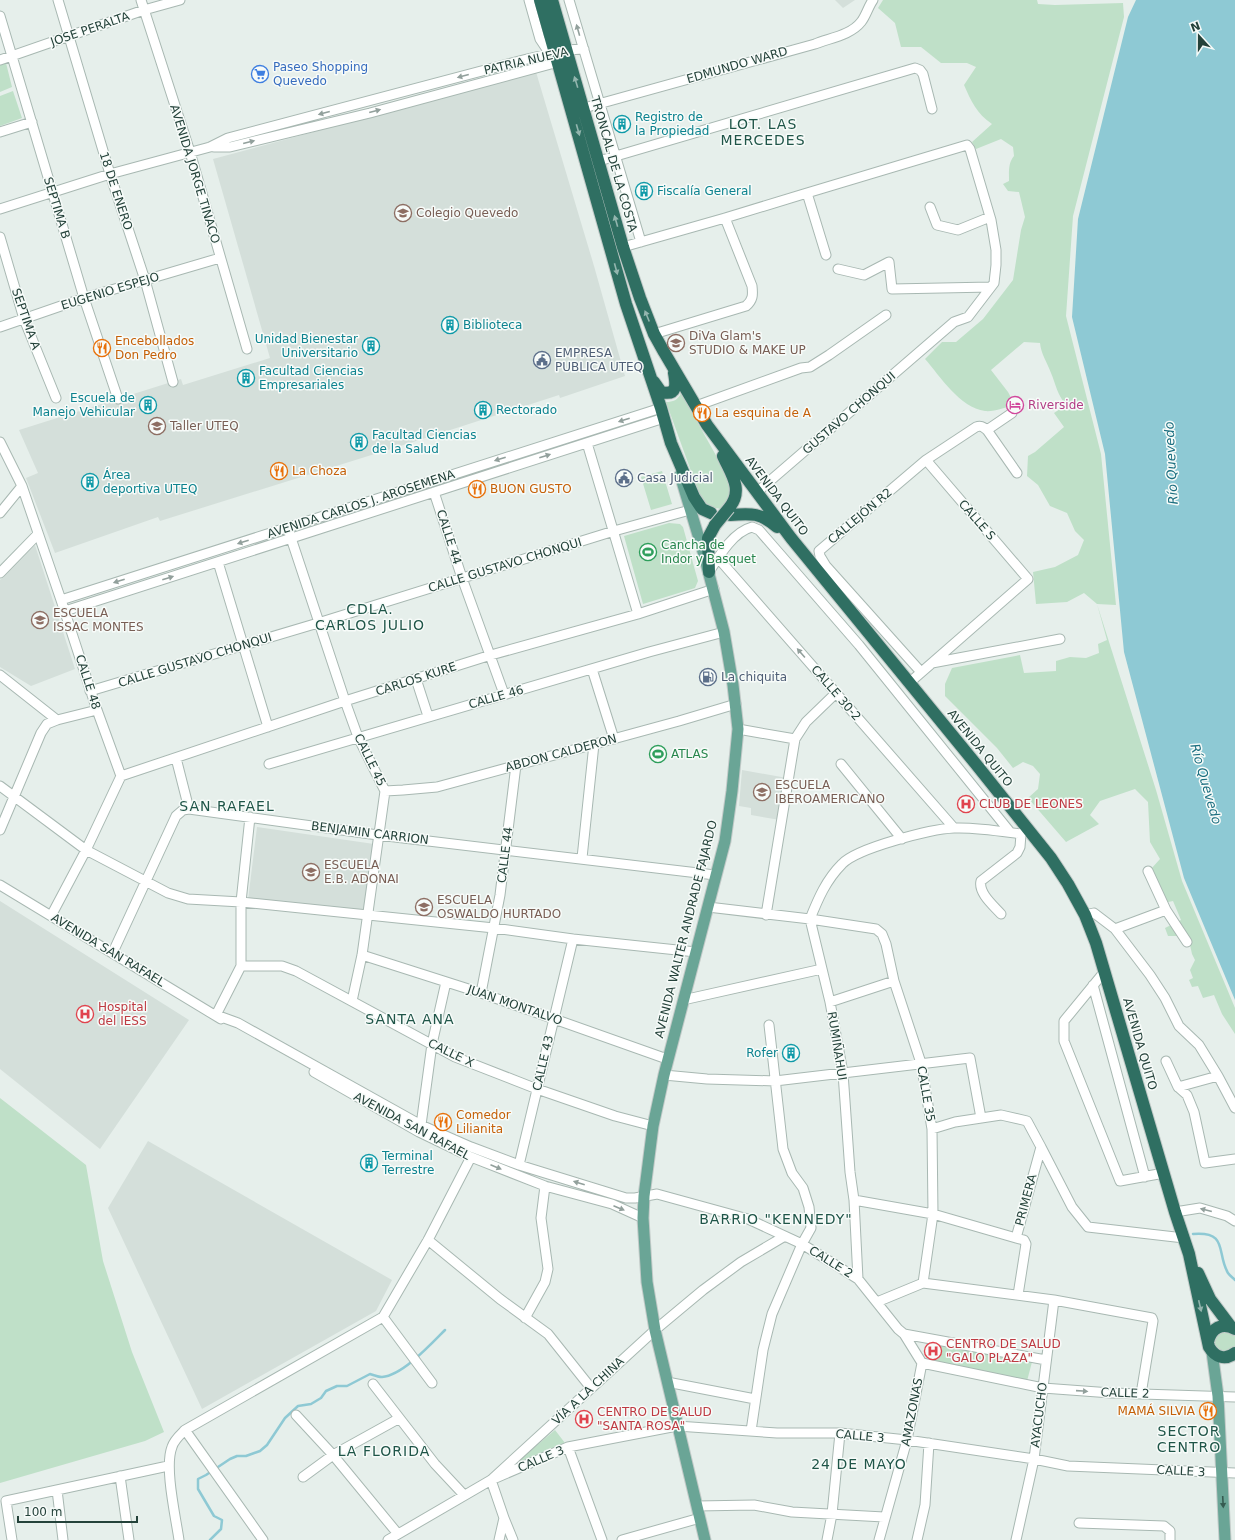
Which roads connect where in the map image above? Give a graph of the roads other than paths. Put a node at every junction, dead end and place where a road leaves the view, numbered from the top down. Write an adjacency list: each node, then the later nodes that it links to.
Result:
1 (58, 0): 11 (street, 18 DE ENERO)
2 (141, 0): 9 (street, AVENIDA JORGE TINACO)
3 (180, 0): 9 (street, JOSE PERALTA)
4 (529, 0): 13 (street)
5 (540, 0): 13 (highway, TRONCAL DE LA COSTA)
6 (552, 0): 13 (highway, TRONCAL DE LA COSTA)
7 (569, 0): 12 (street, one-way to 7)
8 (873, 0): 16 (street, EDMUNDO WARD)
9 (144, 10): 11 (street, JOSE PERALTA); 21 (street, AVENIDA JORGE TINACO)
10 (0, 16): 14 (street, SEPTIMA B)
11 (68, 36): 14 (street, JOSE PERALTA); 24 (street, 18 DE ENERO)
12 (584, 49): 13 (street, PATRIA NUEVA); 16 (street)
13 (562, 56): 17 (highway, TRONCAL DE LA COSTA, one-way to 13); 21 (street, PATRIA NUEVA); 43 (highway, TRONCAL DE LA COSTA, one-way to 43)
14 (12, 57): 15 (street, JOSE PERALTA); 19 (street, SEPTIMA B)
15 (0, 60)
16 (600, 104): 17 (street, EDMUNDO WARD); 22 (street)
17 (584, 108): 23 (highway, TRONCAL DE LA COSTA)
18 (932, 109): 22 (street)
19 (32, 122): 20 (street); 25 (street, SEPTIMA B)
20 (0, 132)
21 (190, 152): 24 (street, PATRIA NUEVA); 35 (street, AVENIDA JORGE TINACO)
22 (615, 156): 23 (street); 32 (street)
23 (599, 161): 33 (highway, TRONCAL DE LA COSTA, one-way to 23)
24 (110, 174): 25 (street, PATRIA NUEVA); 37 (street, 18 DE ENERO)
25 (52, 193): 28 (street, PATRIA NUEVA); 39 (street, SEPTIMA B)
26 (807, 193): 29 (street); 30 (street); 34 (street)
27 (930, 207): 29 (street)
28 (0, 209)
29 (990, 217): 38 (street)
30 (725, 218): 32 (street); 44 (street)
31 (0, 237): 41 (street, SEPTIMA A)
32 (641, 242): 33 (street)
33 (623, 247): 44 (highway, TRONCAL DE LA COSTA, one-way to 33)
34 (826, 255)
35 (220, 258): 37 (street, EUGENIO ESPEJO); 45 (street, AVENIDA JORGE TINACO)
36 (838, 269): 38 (street)
37 (145, 280): 39 (street, EUGENIO ESPEJO); 48 (street, 18 DE ENERO)
38 (991, 287): 63 (street, GUSTAVO CHONQUI)
39 (84, 298): 41 (street, EUGENIO ESPEJO); 50 (street, SEPTIMA B)
40 (886, 315): 51 (street)
41 (24, 319): 42 (street, EUGENIO ESPEJO); 49 (street, SEPTIMA A)
42 (0, 327)
43 (634, 331): 47 (highway, AVENIDA WALTER ANDRADE FAJARDO)
44 (654, 334): 46 (highway, AVENIDA QUITO)
45 (247, 349)
46 (673, 367): 47 (highway); 51 (highway, AVENIDA QUITO)
47 (650, 376): 52 (highway, AVENIDA WALTER ANDRADE FAJARDO)
48 (173, 382)
49 (56, 398)
50 (118, 399)
51 (696, 406): 54 (highway, AVENIDA QUITO)
52 (662, 413): 57 (street, AVENIDA CARLOS J. AROSEMENA); 58 (highway, AVENIDA WALTER ANDRADE FAJARDO); 68 (street, AVENIDA CARLOS J. AROSEMENA, one-way to 68)
53 (1012, 413): 55 (street)
54 (707, 425): 63 (highway, AVENIDA QUITO); 65 (highway)
55 (987, 430): 59 (street, CALLEJÓN R2); 60 (street)
56 (0, 442): 61 (street, CALLE 48)
57 (587, 443): 62 (street, AVENIDA CARLOS J. AROSEMENA, one-way to 57); 70 (street)
58 (671, 443): 64 (main road, AVENIDA WALTER ANDRADE FAJARDO); 67 (highway)
59 (926, 460): 89 (street, CALLE S); 91 (street, CALLEJÓN R2)
60 (1017, 473)
61 (22, 486): 66 (street); 71 (street, CALLE 48)
62 (434, 492): 72 (street, AVENIDA CARLOS J. AROSEMENA); 79 (street, CALLE 44)
63 (756, 493): 73 (highway, AVENIDA QUITO)
64 (690, 510): 70 (street, CALLE GUSTAVO CHONQUI); 77 (main road, AVENIDA WALTER ANDRADE FAJARDO)
65 (730, 512): 67 (highway, bridge); 69 (highway)
66 (0, 513)
67 (713, 519): 77 (highway)
68 (288, 527): 72 (street, CALLE 45); 81 (street, AVENIDA CARLOS J. AROSEMENA, one-way to 81)
69 (781, 530): 73 (highway); 74 (street)
70 (614, 531): 79 (street, CALLE GUSTAVO CHONQUI); 83 (street)
71 (38, 534): 78 (street); 81 (street, CALLE 48)
72 (291, 538): 76 (street, AVENIDA CARLOS J. AROSEMENA); 84 (street, CALLE 45)
73 (791, 538): 94 (highway, AVENIDA QUITO)
74 (769, 541): 75 (street); 122 (street)
75 (718, 558): 77 (street); 96 (street, CALLE 30-2, one-way to 75)
76 (218, 562): 82 (street, AVENIDA CARLOS J. AROSEMENA, one-way to 76); 87 (street)
77 (709, 572): 80 (main road, AVENIDA WALTER ANDRADE FAJARDO)
78 (0, 573)
79 (462, 578): 84 (street, CALLE GUSTAVO CHONQUI); 88 (street, CALLE 44)
80 (714, 589): 83 (street, CARLOS KURE); 85 (main road, AVENIDA WALTER ANDRADE FAJARDO)
81 (61, 600): 82 (street, CALLE 48)
82 (65, 611): 95 (street, CALLE 48)
83 (638, 614): 88 (street, CARLOS KURE)
84 (318, 623): 87 (street, CALLE GUSTAVO CHONQUI); 98 (street, CALLE 45)
85 (724, 632): 90 (street, CALLE 46); 99 (main road, AVENIDA WALTER ANDRADE FAJARDO)
86 (1060, 639): 89 (street)
87 (243, 645): 95 (street, CALLE GUSTAVO CHONQUI); 103 (street)
88 (491, 655): 93 (street, CARLOS KURE); 97 (street, CALLE 44)
89 (932, 663): 91 (street)
90 (592, 669): 97 (street, CALLE 46); 106 (street)
91 (921, 672): 94 (street)
92 (0, 675): 102 (street)
93 (416, 679): 98 (street, CARLOS KURE); 101 (street)
94 (909, 683): 121 (highway, AVENIDA QUITO)
95 (90, 691): 100 (street, CALLE 48)
96 (836, 693): 107 (street); 119 (street, CALLE 30-2)
97 (504, 694): 101 (street, CALLE 46)
98 (345, 702): 103 (street, CARLOS KURE); 105 (street, CALLE 45)
99 (736, 704): 104 (main road, AVENIDA WALTER ANDRADE FAJARDO); 106 (street, ABDON CALDERON)
100 (96, 710): 102 (street); 113 (street, CALLE 48)
101 (428, 716): 105 (street, CALLE 46)
102 (57, 720): 116 (street)
103 (268, 727): 109 (street, CARLOS KURE)
104 (738, 729): 107 (street); 129 (main road, AVENIDA WALTER ANDRADE FAJARDO)
105 (358, 737): 110 (street, CALLE 46); 115 (street, CALLE 45)
106 (614, 738): 108 (street, ABDON CALDERON)
107 (795, 739): 137 (street)
108 (594, 744): 112 (street, ABDON CALDERON); 127 (street)
109 (176, 758): 113 (street, CARLOS KURE); 117 (street)
110 (268, 764)
111 (841, 764): 124 (street)
112 (516, 765): 115 (street, ABDON CALDERON); 126 (street, CALLE 44)
113 (121, 776): 125 (street)
114 (0, 786): 116 (street)
115 (385, 791): 123 (street, CALLE 45)
116 (15, 796): 120 (street); 125 (street)
117 (189, 809): 118 (street, BENJAMIN CARRION); 130 (street)
118 (250, 817): 123 (street, BENJAMIN CARRION); 132 (street)
119 (954, 828): 122 (street); 124 (street)
120 (0, 830)
121 (1024, 831): 122 (street); 135 (street); 138 (highway, AVENIDA QUITO)
122 (1010, 832)
123 (378, 835): 126 (street, BENJAMIN CARRION); 136 (street, CALLE 45)
124 (902, 839): 140 (street)
125 (86, 850): 130 (street); 139 (street)
126 (505, 850): 127 (street, BENJAMIN CARRION); 141 (street, CALLE 44)
127 (582, 858): 129 (street, BENJAMIN CARRION)
128 (1148, 872): 134 (street)
129 (716, 875): 133 (main road, AVENIDA WALTER ANDRADE FAJARDO)
130 (146, 882): 132 (street); 145 (street)
131 (0, 885): 139 (street, AVENIDA SAN RAFAEL)
132 (241, 902): 136 (street); 148 (street)
133 (708, 907): 137 (street); 146 (main road, AVENIDA WALTER ANDRADE FAJARDO)
134 (1166, 910): 142 (street); 144 (street)
135 (1001, 914)
136 (366, 915): 141 (street); 147 (street, CALLE 45)
137 (766, 915): 140 (street)
138 (1085, 915): 142 (street); 150 (highway, AVENIDA QUITO)
139 (51, 916): 145 (street, AVENIDA SAN RAFAEL)
140 (810, 919): 149 (street, RUMIÑAHUI); 151 (street, CALLE 35)
141 (494, 928): 143 (street); 154 (street, CALLE 44)
142 (1115, 929): 167 (street)
143 (573, 939): 146 (street); 159 (street, CALLE 43)
144 (1187, 942)
145 (113, 952): 158 (street, AVENIDA SAN RAFAEL)
146 (696, 952): 155 (main road, AVENIDA WALTER ANDRADE FAJARDO)
147 (362, 955): 152 (street, JUAN MONTALVO); 156 (street, CALLE 45)
148 (241, 966): 156 (street, CALLE X); 158 (street)
149 (822, 969): 155 (street); 157 (street, RUMIÑAHUI)
150 (1104, 971): 153 (street); 180 (highway, AVENIDA QUITO)
151 (894, 981): 157 (street); 164 (street, CALLE 35)
152 (446, 982): 154 (street, JUAN MONTALVO); 161 (street)
153 (1093, 985): 181 (street); 181 (street)
154 (482, 993): 159 (street, JUAN MONTALVO)
155 (683, 1000): 162 (main road, AVENIDA WALTER ANDRADE FAJARDO)
156 (352, 1001): 161 (street, CALLE X)
157 (830, 1002): 165 (street, RUMIÑAHUI)
158 (216, 1015): 173 (street, AVENIDA SAN RAFAEL); 177 (street, AVENIDA SAN RAFAEL)
159 (553, 1019): 162 (street, JUAN MONTALVO); 170 (street, CALLE 43)
160 (770, 1025): 168 (street)
161 (432, 1044): 170 (street, CALLE X); 173 (street)
162 (667, 1059): 166 (main road, AVENIDA WALTER ANDRADE FAJARDO)
163 (1166, 1061): 169 (street)
164 (921, 1063): 165 (street); 172 (street); 175 (street, CALLE 35)
165 (843, 1073): 168 (street); 184 (street, RUMIÑAHUI)
166 (664, 1075): 168 (street); 174 (main road, AVENIDA WALTER ANDRADE FAJARDO)
167 (1218, 1076): 169 (street); 171 (street)
168 (775, 1081): 193 (street)
169 (1178, 1087): 178 (street)
170 (537, 1089): 174 (street, CALLE X); 179 (street, CALLE 43)
171 (1235, 1108)
172 (981, 1118): 175 (street); 176 (street)
173 (421, 1125): 179 (street, AVENIDA SAN RAFAEL)
174 (653, 1126): 183 (main road, AVENIDA WALTER ANDRADE FAJARDO)
175 (932, 1129): 186 (street, CALLE 35)
176 (1041, 1147): 190 (street, PRIMERA); 191 (street)
177 (471, 1157): 182 (street, AVENIDA SAN RAFAEL, one-way to 182); 192 (street)
178 (1235, 1159)
179 (519, 1165): 183 (street, AVENIDA SAN RAFAEL, one-way to 179)
180 (1164, 1173): 181 (street); 185 (highway, AVENIDA QUITO)
181 (1145, 1177)
182 (545, 1186): 187 (street, AVENIDA SAN RAFAEL, one-way to 187); 201 (street)
183 (644, 1196): 187 (main road, AVENIDA WALTER ANDRADE FAJARDO); 189 (street, CALLE 2)
184 (854, 1200): 186 (street, PRIMERA); 195 (street, RUMIÑAHUI)
185 (1175, 1212): 188 (street, one-way to 185); 191 (highway, AVENIDA QUITO)
186 (933, 1214): 190 (street, PRIMERA); 196 (street, CALLE 35)
187 (643, 1218): 203 (main road, AVENIDA WALTER ANDRADE FAJARDO)
188 (1235, 1221)
189 (785, 1236): 193 (street, CALLE 2); 203 (street, VÍA A LA CHINA)
190 (1016, 1238): 197 (street)
191 (1184, 1238): 194 (highway, AVENIDA QUITO)
192 (428, 1240): 200 (street); 201 (street)
193 (802, 1244): 195 (street, CALLE 2); 217 (street)
194 (1189, 1254): 202 (highway, AVENIDA QUITO); 205 (highway, AVENIDA QUITO, one-way to 205)
195 (858, 1279): 199 (street, CALLE 2)
196 (923, 1283): 197 (street); 199 (street)
197 (1018, 1295): 198 (street)
198 (1054, 1300): 207 (street, AYACUCHO); 214 (street)
199 (877, 1302): 204 (street, CALLE 2)
200 (383, 1317): 210 (street); 221 (street)
201 (525, 1318): 212 (street)
202 (1233, 1328): 205 (highway)
203 (655, 1330): 209 (main road, AVENIDA WALTER ANDRADE FAJARDO); 212 (street, VÍA A LA CHINA)
204 (904, 1334): 207 (street); 208 (street, AMAZONAS)
205 (1210, 1347): 206 (highway); 215 (main road)
206 (1235, 1353)
207 (1046, 1360): 213 (street, AYACUCHO)
208 (922, 1363): 213 (street, CALLE 2); 224 (street, AMAZONAS)
209 (667, 1382): 217 (street); 220 (main road, AVENIDA WALTER ANDRADE FAJARDO)
210 (432, 1383)
211 (373, 1384): 219 (street)
212 (591, 1388): 234 (street, VÍA A LA CHINA)
213 (1043, 1388): 214 (street, CALLE 2, one-way to 214); 228 (street, AYACUCHO)
214 (1141, 1394): 215 (street, CALLE 2)
215 (1218, 1396): 216 (street, CALLE 2); 230 (main road)
216 (1235, 1397)
217 (755, 1400): 222 (street)
218 (296, 1415): 227 (street)
219 (398, 1419): 227 (street); 236 (street)
220 (677, 1426): 222 (street, CALLE 3); 226 (street, CALLE 3); 237 (main road, AVENIDA WALTER ANDRADE FAJARDO)
221 (185, 1430): 229 (street); 248 (street)
222 (751, 1431): 223 (street, CALLE 3)
223 (840, 1433): 224 (street, CALLE 3); 238 (street)
224 (908, 1440): 225 (street, CALLE 3); 239 (street, AMAZONAS)
225 (930, 1443): 228 (street, CALLE 3); 257 (street)
226 (568, 1447): 234 (street, CALLE 3); 252 (street)
227 (333, 1455): 233 (street); 243 (street)
228 (1034, 1459): 230 (street, CALLE 3); 258 (street, AYACUCHO)
229 (168, 1466): 232 (street); 247 (street)
230 (1222, 1473): 231 (street, CALLE 3); 260 (main road, one-way to 260)
231 (1235, 1473)
232 (120, 1476): 235 (street); 246 (street)
233 (303, 1476)
234 (491, 1480): 236 (street, VÍA A LA CHINA); 240 (street)
235 (57, 1490): 244 (street); 245 (street)
236 (464, 1496): 243 (street, VÍA A LA CHINA)
237 (697, 1506): 238 (street); 241 (main road, AVENIDA WALTER ANDRADE FAJARDO)
238 (832, 1514): 239 (street); 255 (street)
239 (884, 1517): 256 (street, AMAZONAS)
240 (504, 1518): 250 (street); 251 (street)
241 (700, 1518): 253 (street); 254 (main road, AVENIDA WALTER ANDRADE FAJARDO)
242 (1079, 1523): 259 (street)
243 (398, 1534): 249 (street, VÍA A LA CHINA)
244 (12, 1540)
245 (63, 1540)
246 (129, 1540)
247 (179, 1540)
248 (263, 1540)
249 (388, 1540)
250 (499, 1540)
251 (513, 1540)
252 (602, 1540)
253 (622, 1540)
254 (704, 1540)
255 (827, 1540)
256 (879, 1540)
257 (917, 1540)
258 (1016, 1540)
259 (1170, 1540)
260 (1225, 1540)

